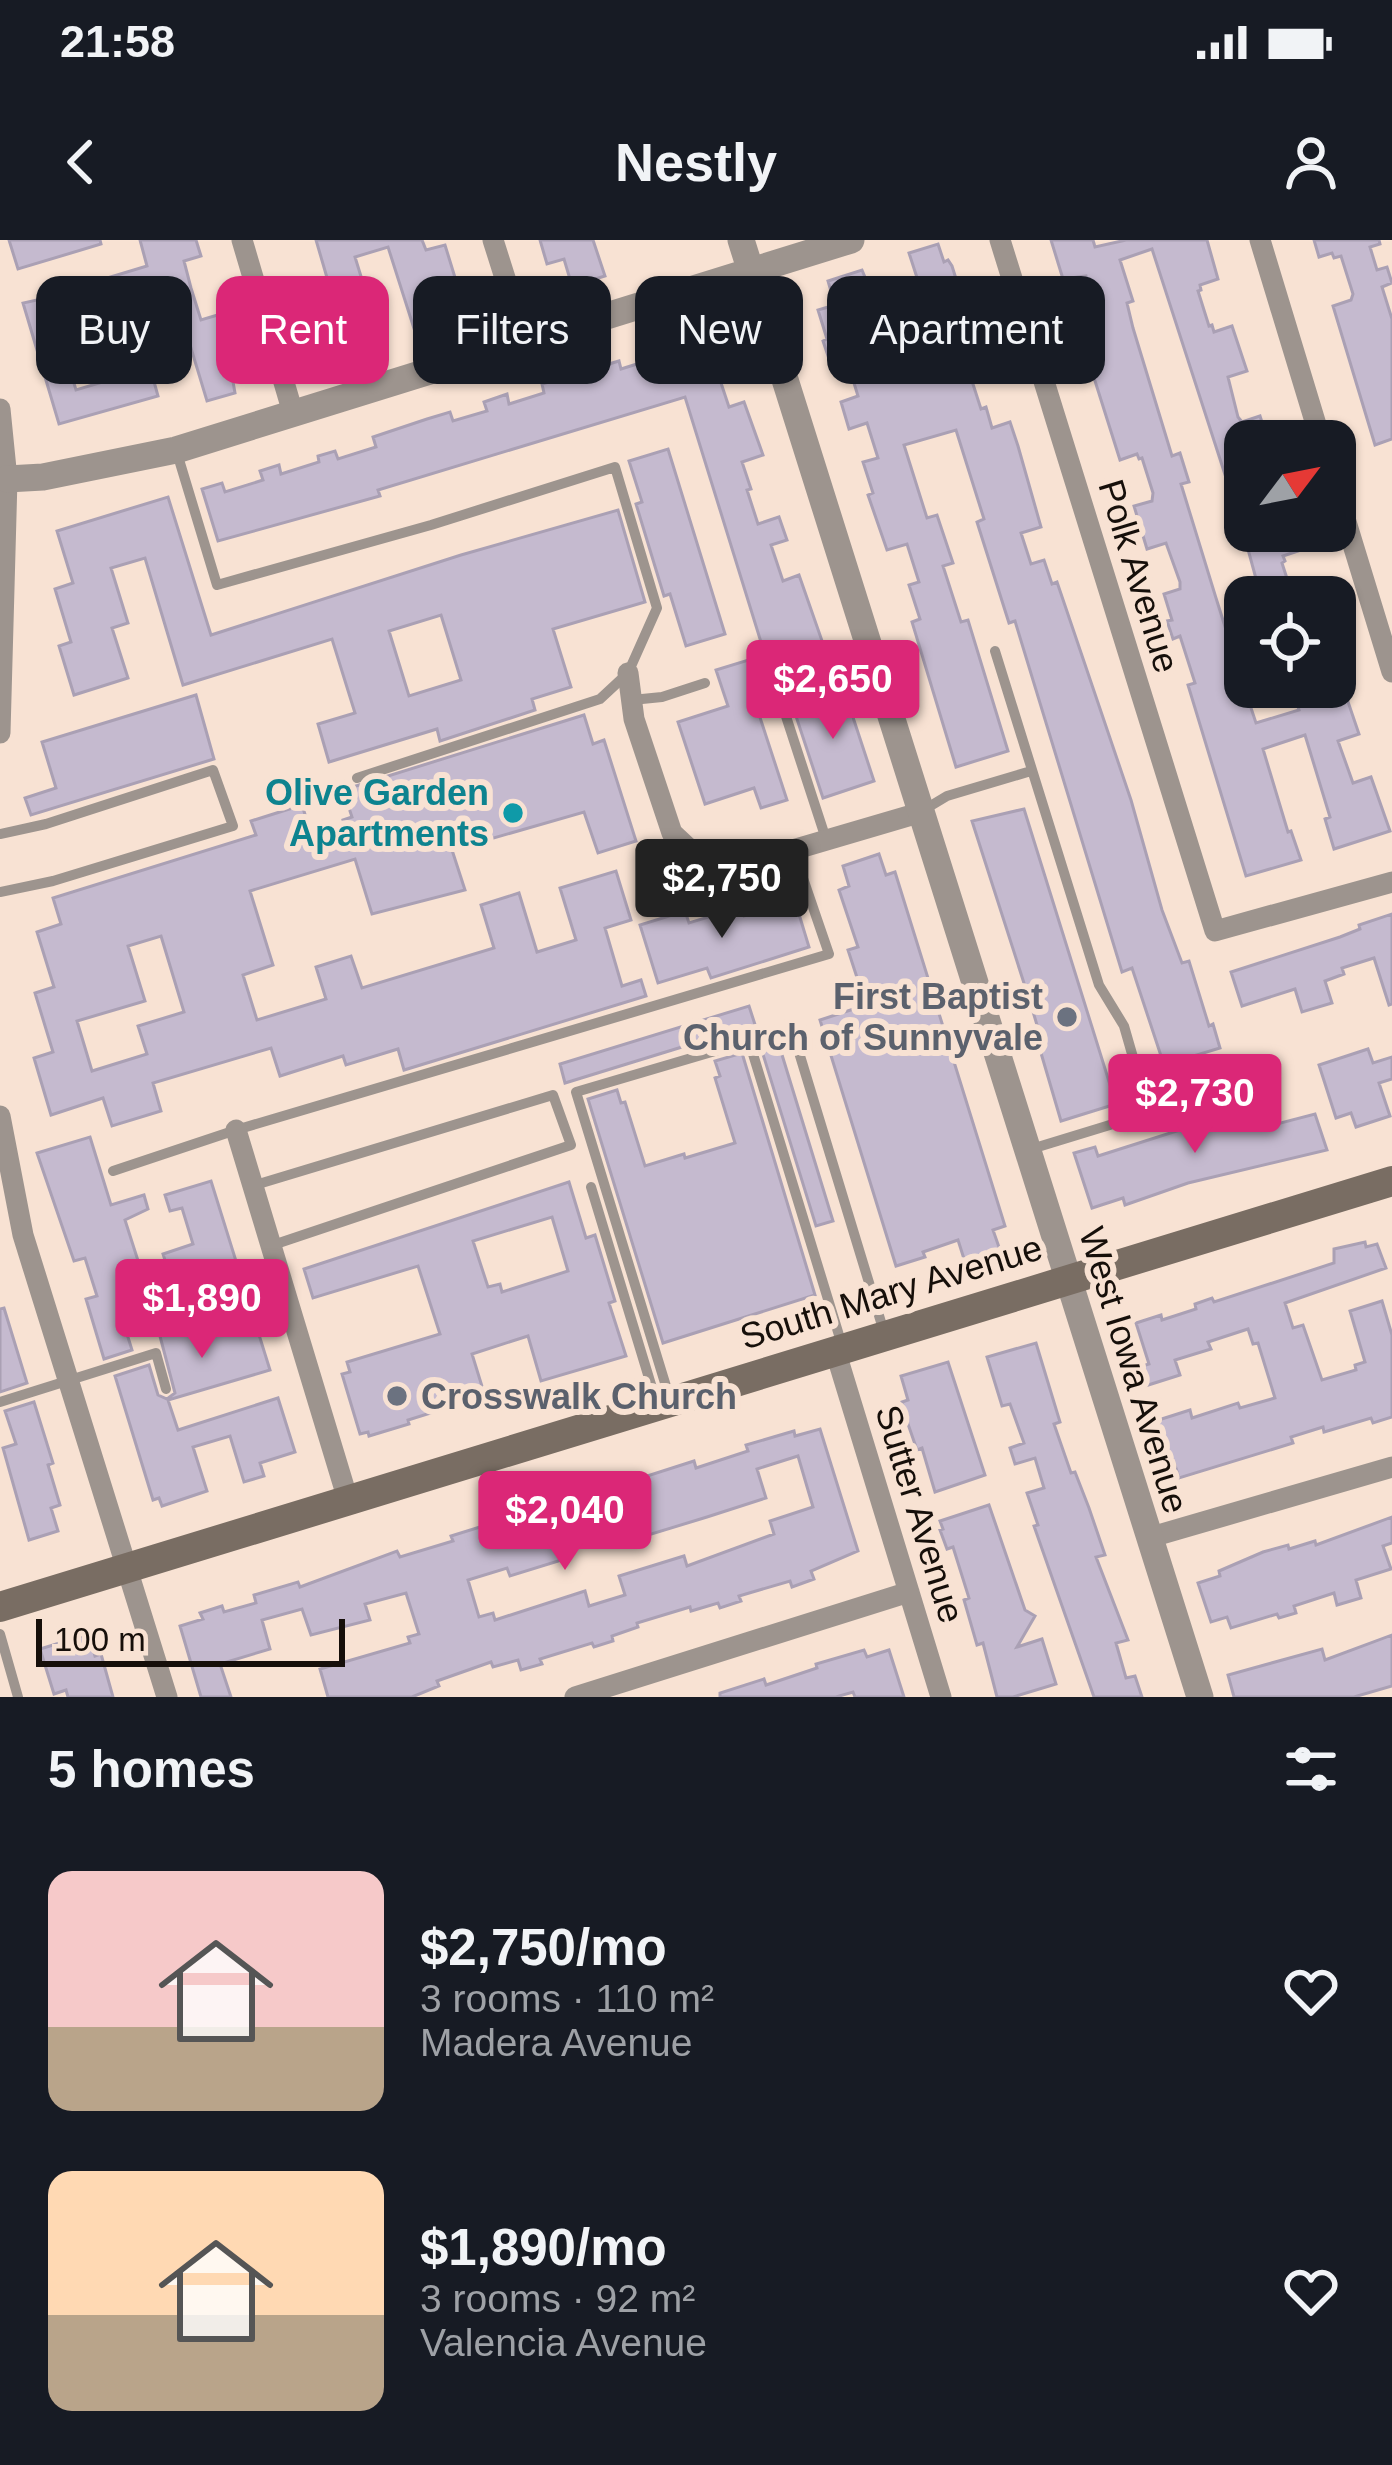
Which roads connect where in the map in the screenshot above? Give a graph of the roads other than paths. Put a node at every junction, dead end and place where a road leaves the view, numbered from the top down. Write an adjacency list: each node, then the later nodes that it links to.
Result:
1 (242, 240): 12 (street)
2 (493, 240): 8 (street)
3 (741, 240): 7 (street, West Iowa Avenue)
4 (851, 240): 7 (street)
5 (1000, 240): 30 (street, Polk Avenue)
6 (1260, 240): 13 (street)
7 (752, 271): 9 (street); 18 (street, West Iowa Avenue)
8 (504, 276)
9 (611, 314)
10 (413, 376): 12 (street)
11 (0, 409): 15 (street)
12 (293, 413): 14 (street)
13 (1316, 420)
14 (176, 450): 15 (street); 20 (lane)
15 (5, 483): 23 (street)
16 (1355, 552): 19 (street)
17 (995, 651): 24 (lane)
18 (876, 666): 26 (street, West Iowa Avenue); 28 (lane)
19 (1392, 672)
20 (628, 673): 22 (street); 25 (lane)
21 (705, 683): 22 (lane)
22 (632, 700): 29 (street)
23 (0, 733)
24 (1031, 771): 26 (lane); 34 (lane)
25 (357, 778)
26 (922, 812): 28 (street); 37 (street, West Iowa Avenue)
27 (0, 834): 31 (lane)
28 (826, 840): 29 (street)
29 (794, 850): 36 (lane)
30 (1392, 882)
31 (0, 892)
32 (794, 1036): 44 (lane)
33 (1245, 1083): 34 (lane)
34 (1149, 1113): 37 (lane)
35 (0, 1117): 46 (street)
36 (236, 1130): 38 (lane); 40 (street)
37 (1027, 1151): 43 (street, West Iowa Avenue)
38 (113, 1171)
39 (1392, 1181): 43 (main road, South Mary Avenue)
40 (252, 1186): 42 (street); 42 (lane)
41 (590, 1187): 49 (lane)
42 (270, 1246): 51 (street)
43 (1068, 1278): 44 (main road, South Mary Avenue); 52 (street, West Iowa Avenue)
44 (884, 1335): 45 (main road, South Mary Avenue)
45 (839, 1349): 49 (main road, South Mary Avenue); 49 (lane); 54 (street, Sutter Avenue)
46 (69, 1381): 47 (lane); 48 (lane); 53 (street)
47 (166, 1389)
48 (0, 1402)
49 (664, 1402): 51 (main road, South Mary Avenue)
50 (1392, 1467): 52 (street)
51 (348, 1500): 53 (main road, South Mary Avenue)
52 (1148, 1538): 62 (street, West Iowa Avenue)
53 (125, 1569): 55 (main road, South Mary Avenue); 59 (street)
54 (909, 1592): 60 (street); 61 (street, Sutter Avenue)
55 (0, 1607)
56 (0, 1634): 57 (lane)
57 (2, 1651): 58 (lane)
58 (18, 1697)
59 (166, 1697)
60 (575, 1697)
61 (941, 1697)
62 (1200, 1697)

